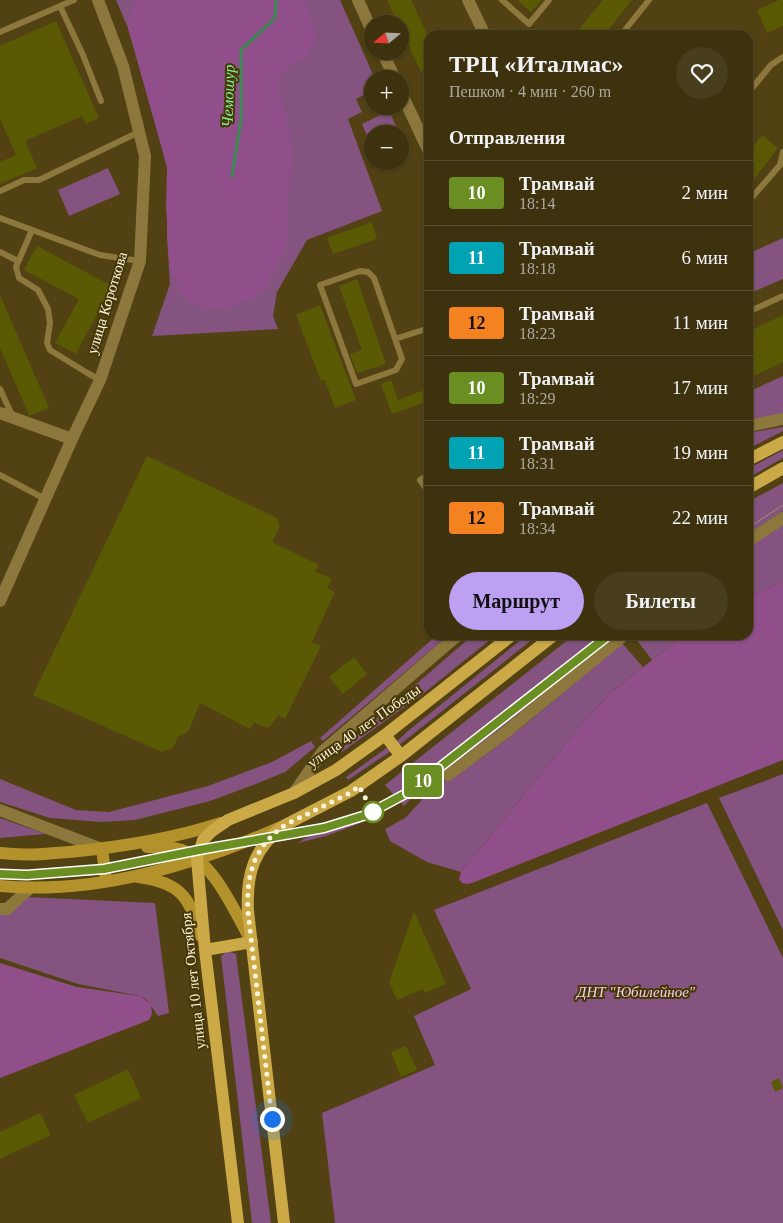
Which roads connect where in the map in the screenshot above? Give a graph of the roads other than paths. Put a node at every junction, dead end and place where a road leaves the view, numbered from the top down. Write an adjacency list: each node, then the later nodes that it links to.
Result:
1 (74, 0): 8 (lane)
2 (98, 0): 17 (street, улица Короткова)
3 (358, 0): 9 (street)
4 (468, 0): 10 (street)
5 (502, 0): 6 (lane)
6 (549, 0)
7 (649, 0): 11 (lane)
8 (60, 6): 12 (lane); 15 (lane)
9 (365, 15)
10 (483, 30)
11 (625, 30)
12 (0, 32)
13 (783, 57): 14 (lane)
14 (753, 87)
15 (101, 102)
16 (409, 109): 18 (street)
17 (139, 132): 21 (lane); 26 (street, улица Короткова)
18 (424, 141)
19 (783, 152): 20 (lane)
20 (782, 168): 22 (lane)
21 (0, 191)
22 (753, 197)
23 (0, 218): 24 (lane)
24 (32, 230): 26 (lane); 27 (lane)
25 (0, 252): 27 (lane)
26 (140, 260): 32 (street, улица Короткова)
27 (18, 261): 32 (lane)
28 (783, 296): 29 (lane)
29 (753, 310)
30 (424, 330): 31 (lane)
31 (396, 339): 31 (lane)
32 (100, 380): 38 (street, улица Короткова)
33 (0, 389): 35 (lane)
34 (0, 413): 35 (street)
35 (13, 418): 38 (street)
36 (783, 419): 37 (street)
37 (753, 425)
38 (72, 439): 44 (street, улица Короткова)
39 (783, 442): 40 (main road)
40 (753, 457)
41 (783, 468): 43 (main road)
42 (0, 475): 44 (lane)
43 (753, 485)
44 (45, 499): 47 (street, улица Короткова)
45 (783, 518): 46 (street)
46 (753, 538)
47 (0, 601)
48 (452, 640): 55 (street, улица 40 лет Победы)
49 (506, 640): 52 (main road, улица 40 лет Победы)
50 (548, 640): 53 (main road)
51 (618, 640): 54 (street)
52 (385, 735): 53 (main road); 55 (main road, улица 40 лет Победы)
53 (401, 756): 58 (main road)
54 (448, 775)
55 (294, 793): 57 (main road, улица 10 лет Октября)
56 (0, 810): 59 (street)
57 (228, 820): 59 (main road); 61 (main road, улица 10 лет Октября)
58 (285, 825): 61 (main road); 67 (main road)
59 (102, 849): 60 (main road); 61 (main road); 63 (main road)
60 (0, 853)
61 (197, 860): 62 (main road); 67 (main road); 68 (main road, улица 10 лет Октября)
62 (130, 876): 63 (main road); 68 (main road)
63 (106, 880): 65 (main road)
64 (0, 886): 65 (main road)
65 (28, 889): 66 (street)
66 (0, 909)
67 (252, 942): 68 (main road); 70 (main road)
68 (205, 950): 69 (main road, улица 10 лет Октября)
69 (238, 1223)
70 (284, 1223)

